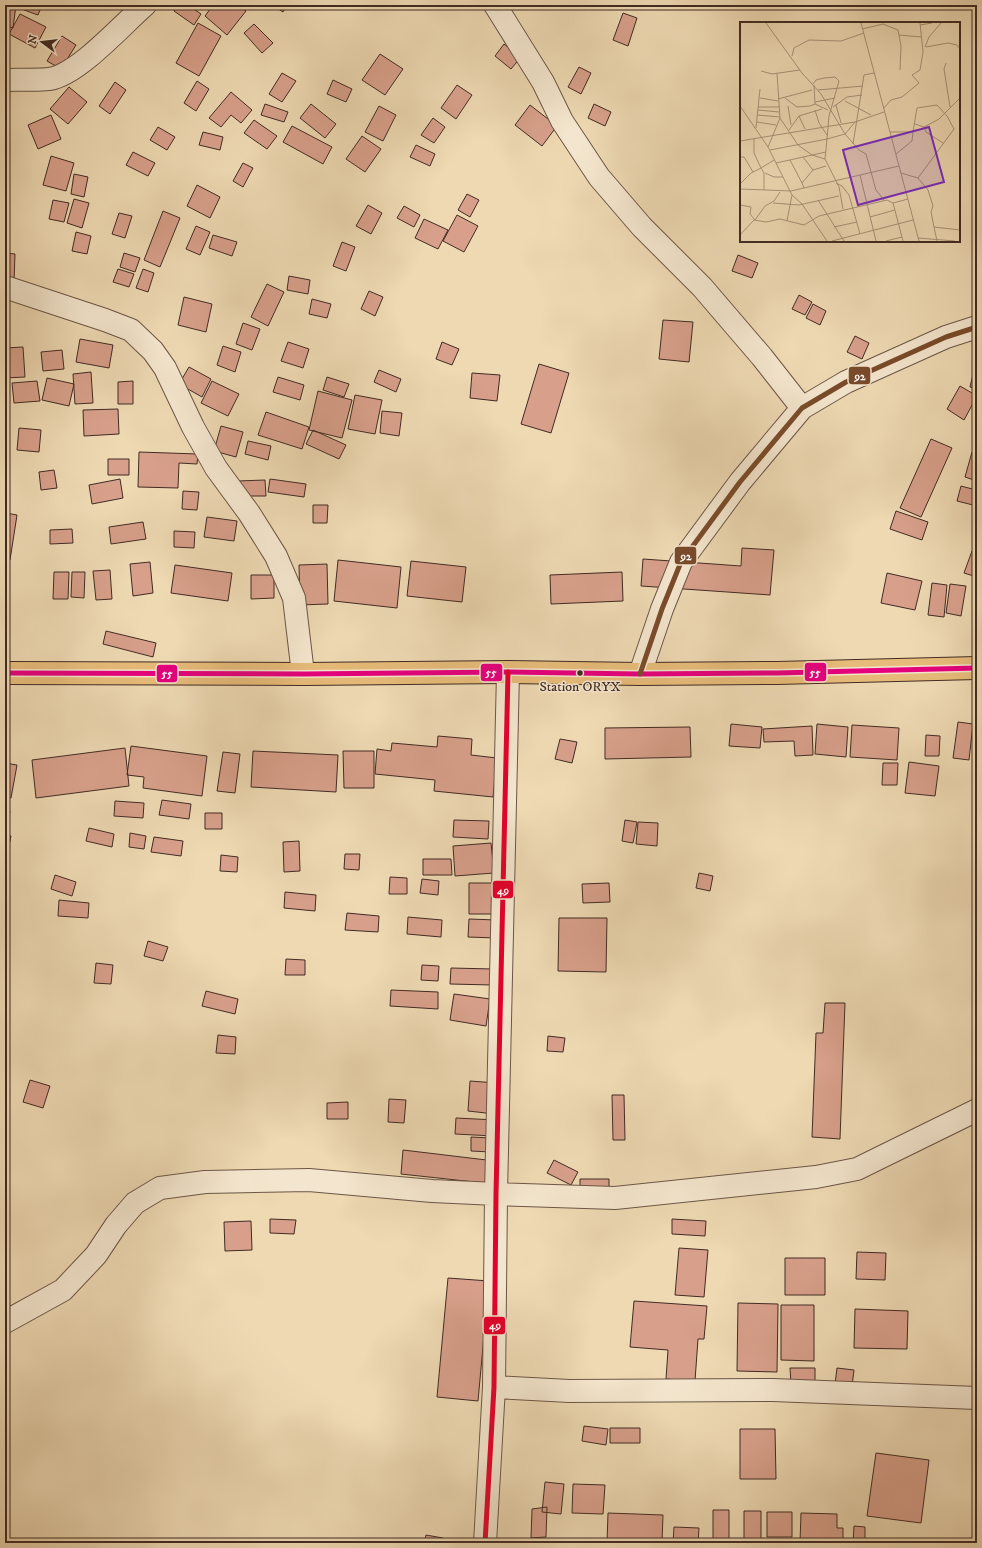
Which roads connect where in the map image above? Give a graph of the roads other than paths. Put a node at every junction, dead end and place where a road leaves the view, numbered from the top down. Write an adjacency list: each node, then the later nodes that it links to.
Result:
1 (145, 5): 3 (street)
2 (495, 5): 6 (street)
3 (5, 80)
4 (5, 287): 10 (street)
5 (977, 327): 6 (street)
6 (802, 408): 11 (street)
7 (977, 668): 11 (main road)
8 (508, 672): 10 (main road); 11 (main road); 13 (street)
9 (5, 673): 10 (main road)
10 (303, 674)
11 (640, 674)
12 (977, 1110): 13 (street)
13 (496, 1194): 14 (street); 15 (street)
14 (5, 1322)
15 (494, 1387): 16 (street); 17 (street)
16 (977, 1398)
17 (485, 1543)

